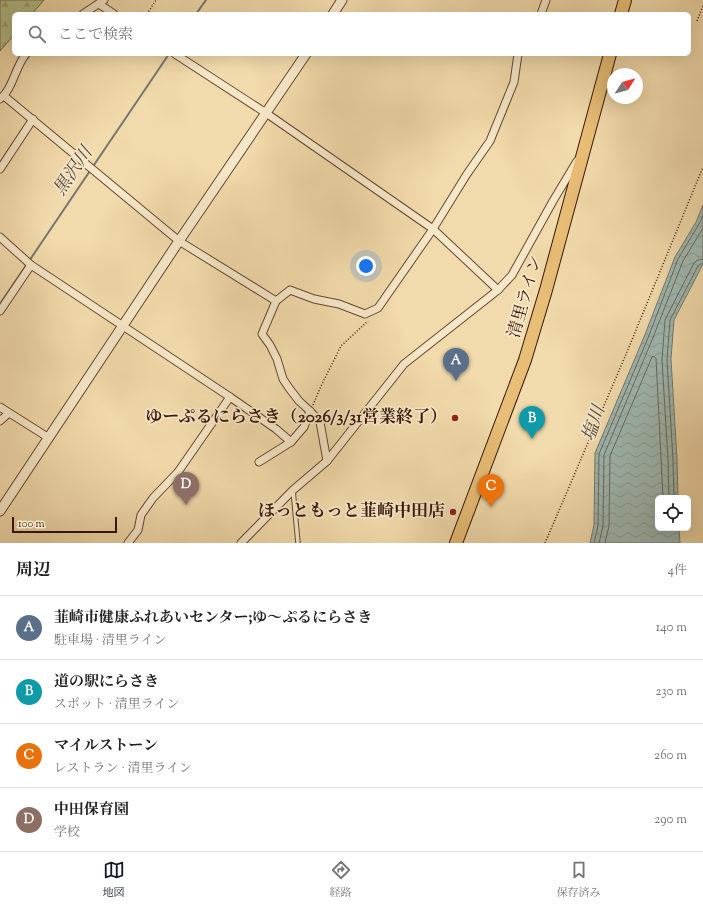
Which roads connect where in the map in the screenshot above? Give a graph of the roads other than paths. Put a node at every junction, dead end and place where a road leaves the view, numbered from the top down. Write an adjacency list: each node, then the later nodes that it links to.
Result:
1 (342, 0): 7 (street)
2 (546, 0): 8 (street)
3 (625, 0): 9 (highway)
4 (101, 2): 5 (street); 6 (street)
5 (86, 12)
6 (112, 12)
7 (334, 12)
8 (542, 12)
9 (622, 12)
10 (24, 56): 15 (street)
11 (178, 56): 16 (street)
12 (305, 56): 16 (street)
13 (518, 56): 20 (street)
14 (609, 56): 18 (highway, 清里ライン)
15 (2, 98): 17 (street)
16 (266, 113): 20 (street); 22 (street)
17 (33, 119): 19 (street); 22 (street)
18 (584, 151): 24 (street); 42 (highway, 清里ライン)
19 (0, 169)
20 (433, 229): 24 (street); 25 (street)
21 (0, 237): 23 (street)
22 (180, 241): 25 (street); 27 (street)
23 (31, 265): 26 (street); 27 (street)
24 (498, 290): 35 (street)
25 (276, 301): 30 (street)
26 (0, 311)
27 (123, 326): 28 (street); 33 (street)
28 (230, 397): 34 (street); 39 (street)
29 (0, 407): 31 (street)
30 (310, 411): 34 (street); 35 (street)
31 (9, 413): 32 (street); 33 (street)
32 (0, 421)
33 (49, 438): 38 (street)
34 (290, 442): 36 (street)
35 (327, 461): 37 (street)
36 (259, 462)
37 (293, 490): 40 (street); 41 (lane)
38 (0, 511)
39 (128, 543)
40 (241, 543)
41 (298, 543)
42 (456, 543)

